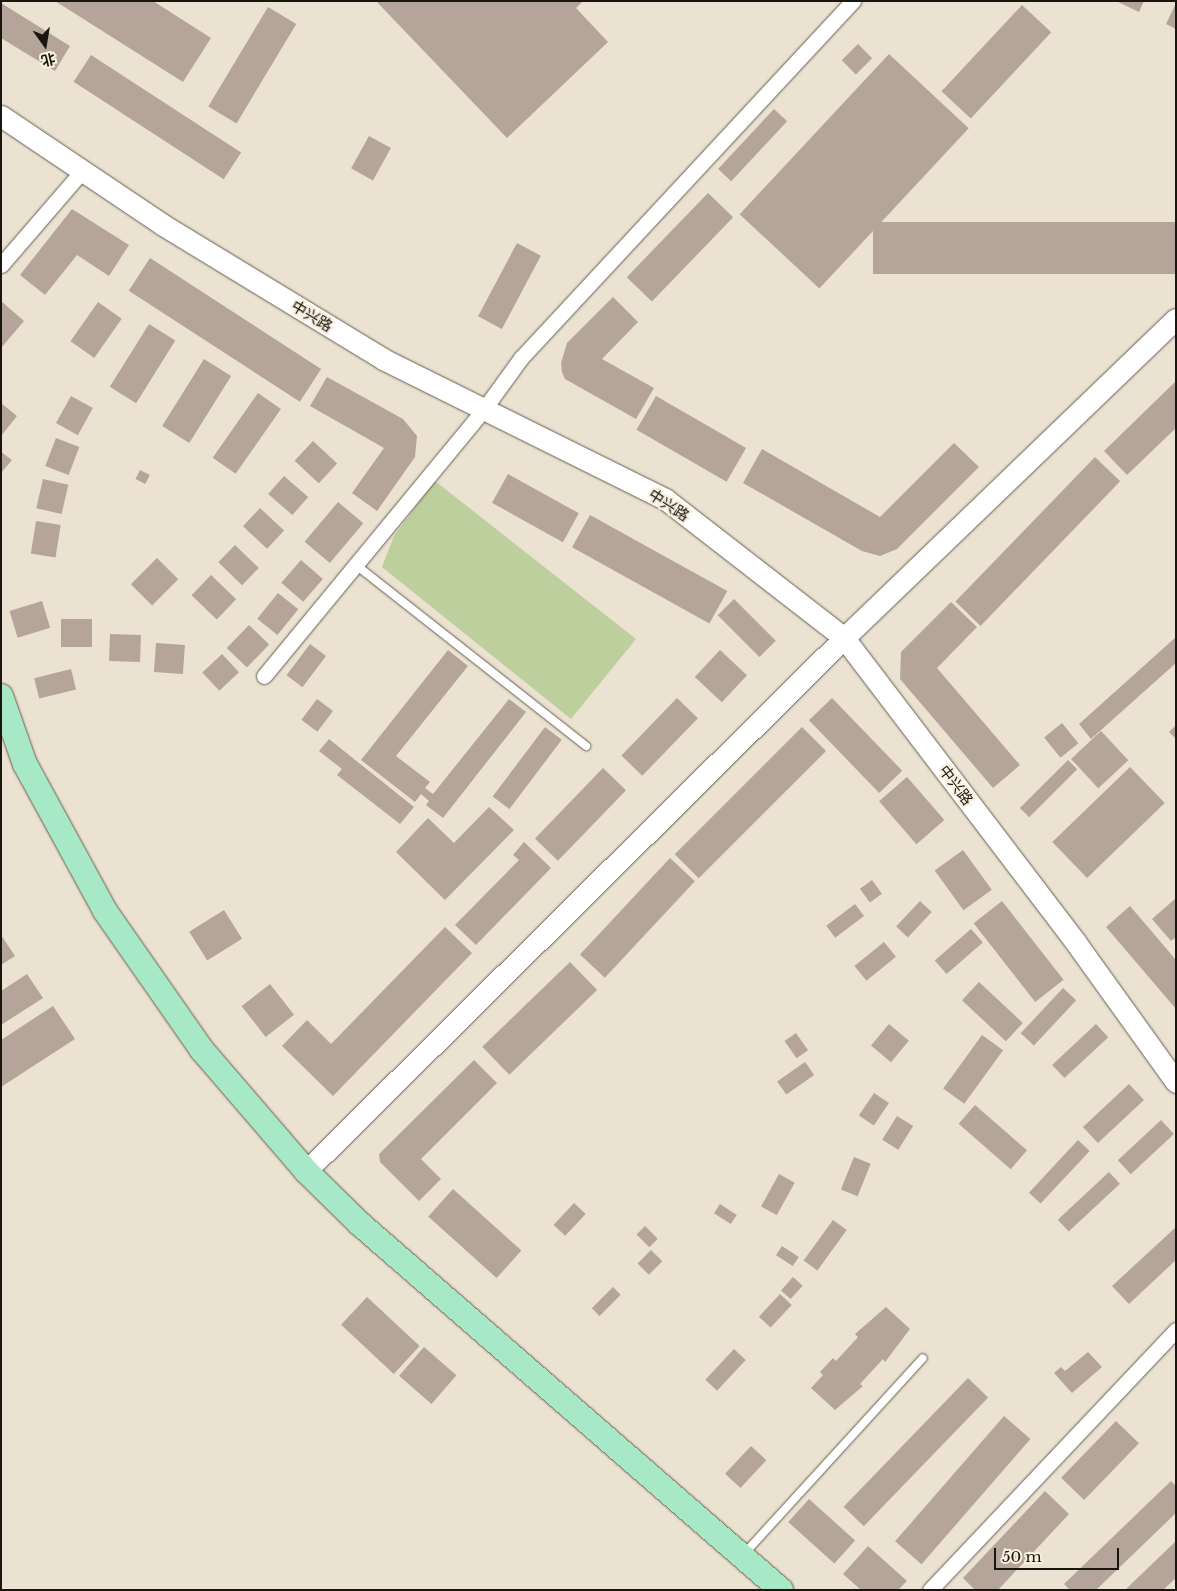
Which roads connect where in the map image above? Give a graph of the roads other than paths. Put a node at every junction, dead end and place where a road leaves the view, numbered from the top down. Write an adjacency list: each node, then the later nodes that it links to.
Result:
1 (853, 1): 6 (street)
2 (1, 116): 3 (main road, 中兴路)
3 (82, 171): 4 (street); 6 (main road, 中兴路)
4 (1, 266)
5 (1176, 319): 8 (main road)
6 (484, 409): 7 (street); 8 (main road, 中兴路)
7 (356, 565): 9 (street); 11 (lane)
8 (844, 638): 12 (main road, 中兴路); 13 (main road)
9 (264, 676)
10 (1, 696): 13 (main road)
11 (586, 746)
12 (1176, 1082)
13 (306, 1171): 16 (main road)
14 (1176, 1330): 18 (street)
15 (923, 1358): 16 (lane)
16 (742, 1556): 17 (main road)
17 (781, 1590)
18 (930, 1590)

